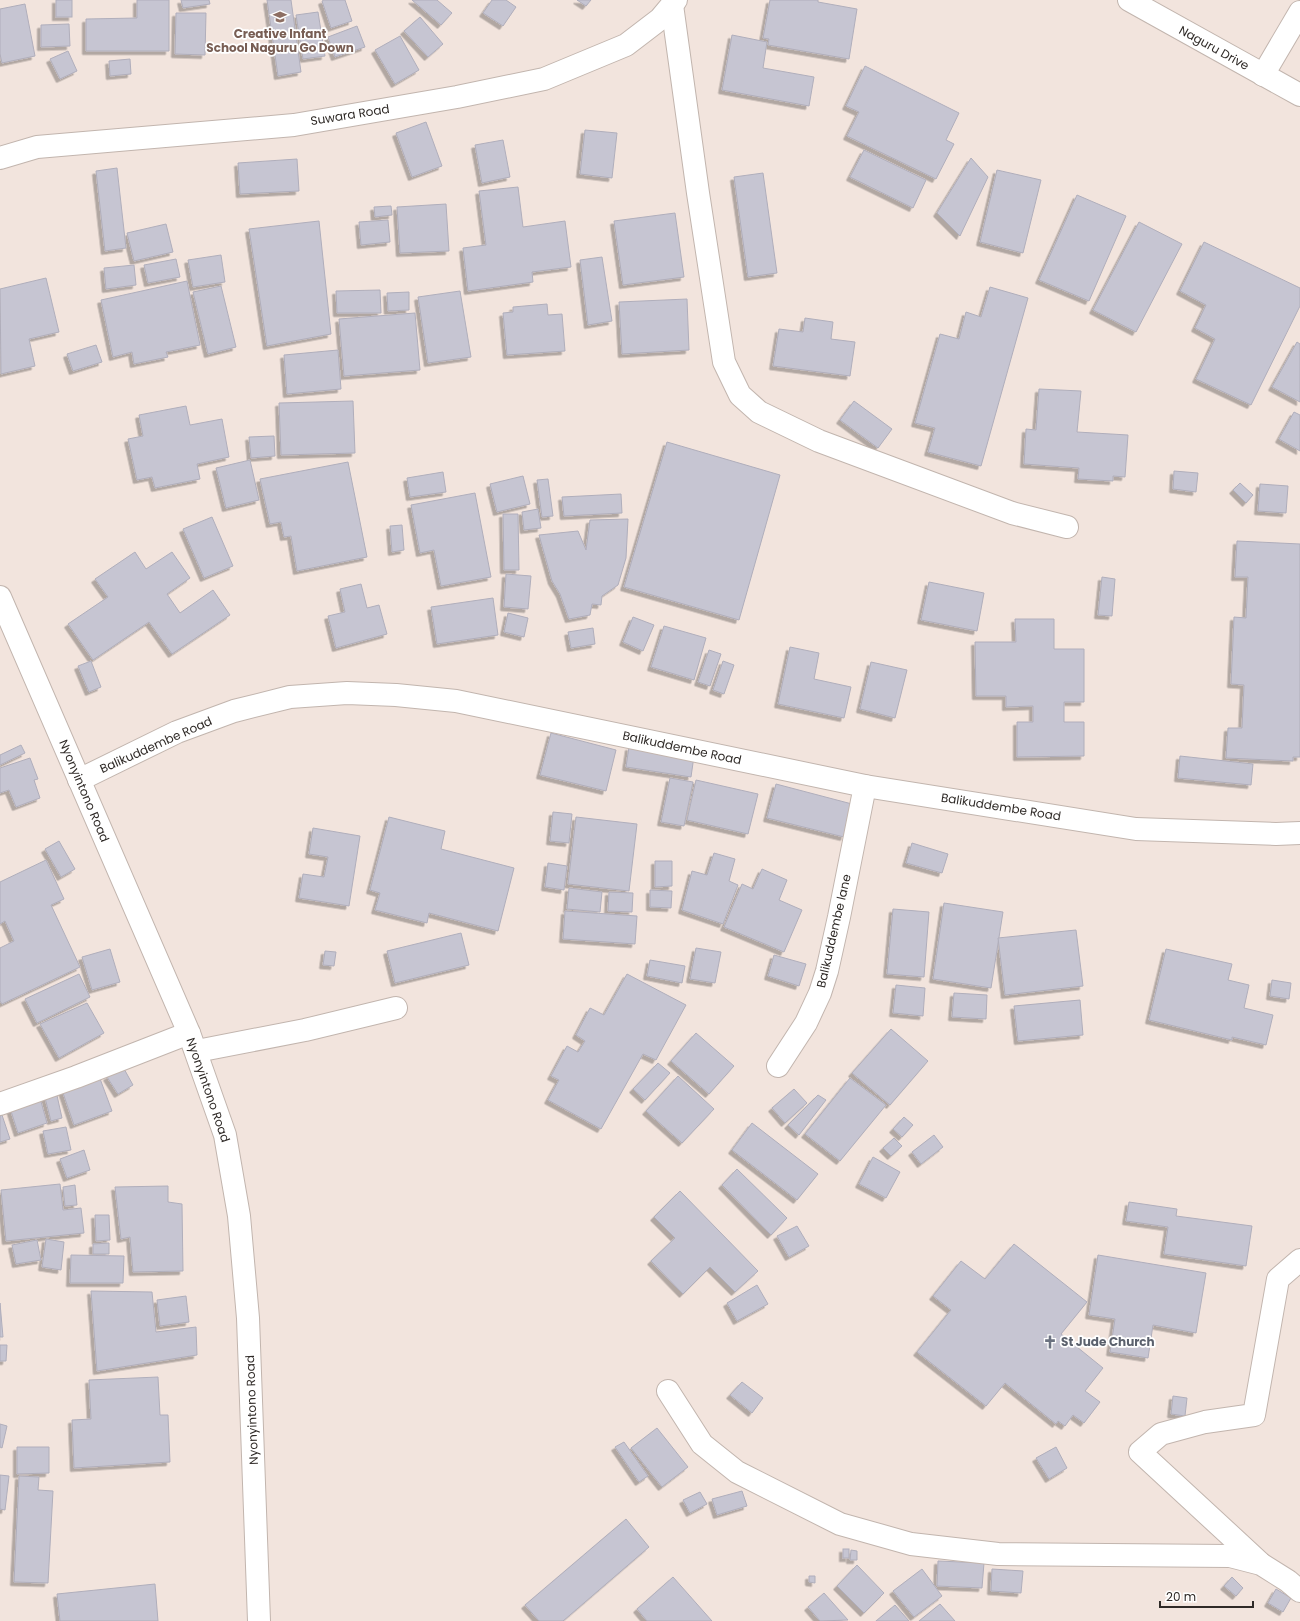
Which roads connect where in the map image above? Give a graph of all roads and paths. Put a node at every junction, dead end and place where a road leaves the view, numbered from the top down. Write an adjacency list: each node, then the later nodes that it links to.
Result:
1 (1129, 0): 4 (street, Naguru Drive)
2 (674, 2): 6 (street, Suwara Road); 7 (street)
3 (1300, 12): 4 (street)
4 (1263, 75): 5 (street, Naguru Drive)
5 (1300, 96)
6 (0, 158)
7 (1067, 527)
8 (0, 597): 9 (street, Nyonyintono Road)
9 (79, 780): 10 (street, Balikuddembe Road); 13 (street, Nyonyintono Road)
10 (865, 786): 11 (street, Balikuddembe Road); 14 (street, Balikuddembe lane)
11 (1300, 833)
12 (396, 1008): 13 (street)
13 (193, 1042): 15 (street); 20 (street, Nyonyintono Road)
14 (778, 1066)
15 (0, 1104)
16 (1300, 1260): 18 (street)
17 (668, 1391): 18 (street)
18 (1261, 1564): 19 (street)
19 (1300, 1591)
20 (260, 1621)

